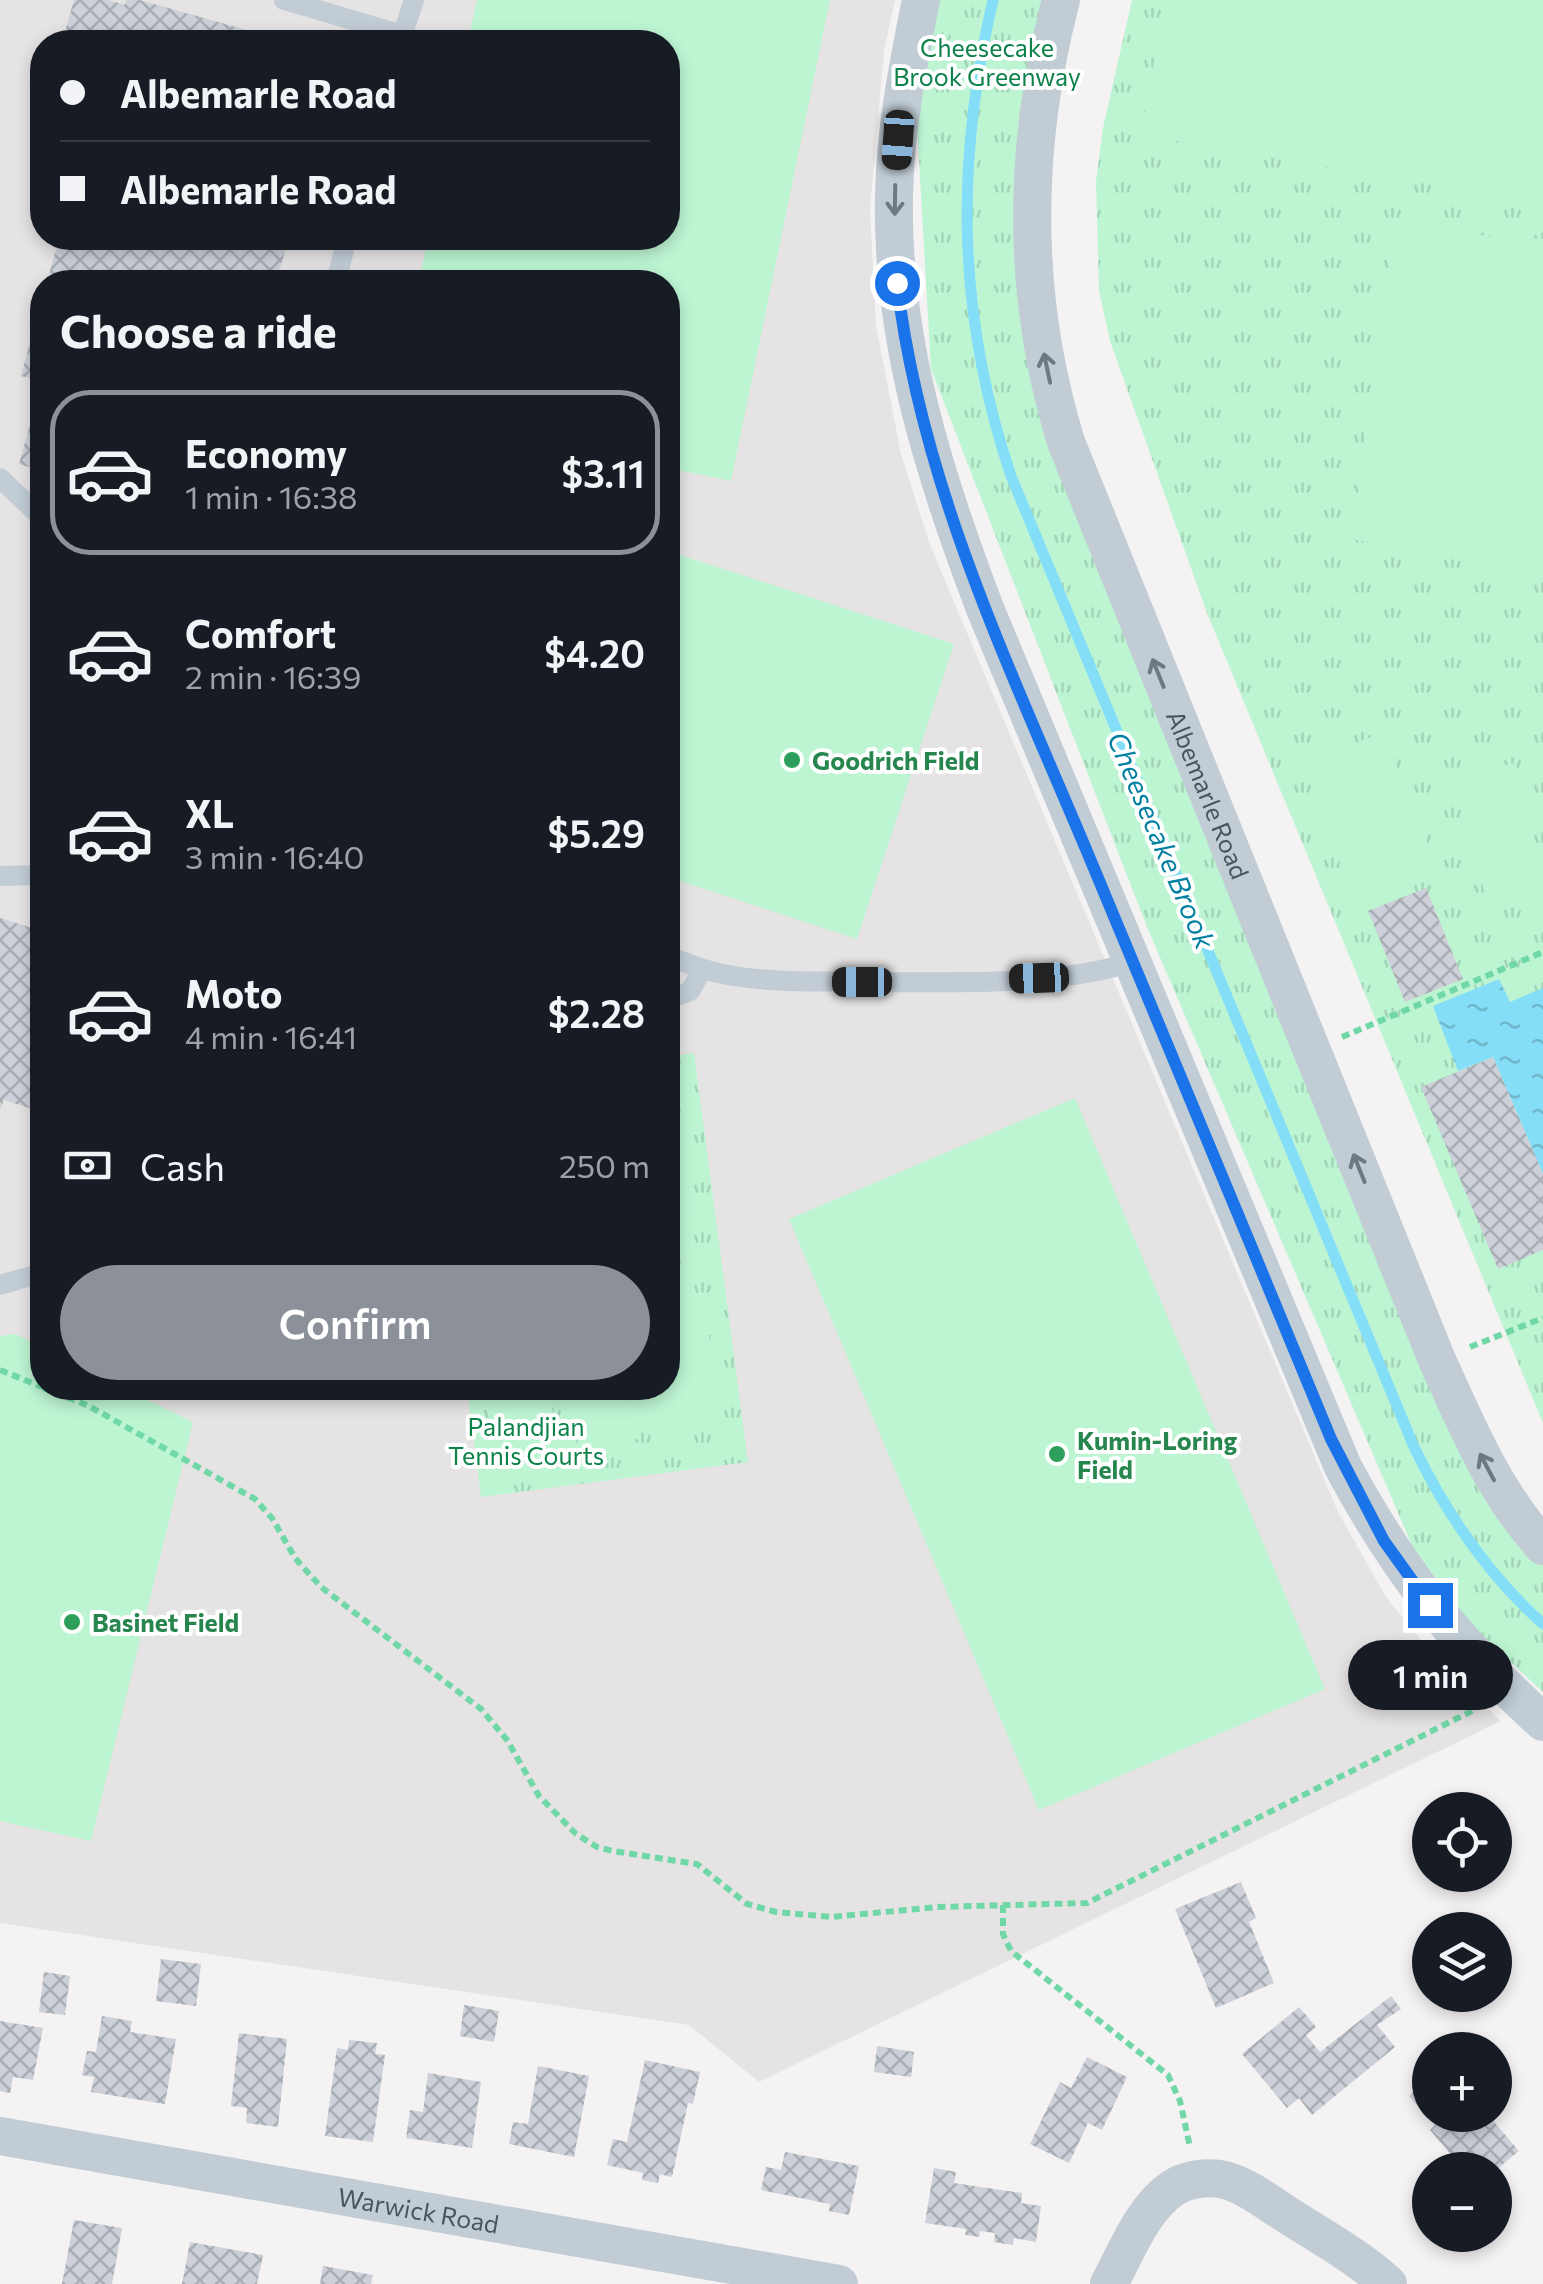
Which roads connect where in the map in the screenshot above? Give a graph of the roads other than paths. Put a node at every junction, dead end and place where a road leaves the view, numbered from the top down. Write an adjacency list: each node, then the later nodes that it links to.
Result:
1 (284, 0): 5 (lane)
2 (414, 0): 6 (lane)
3 (921, 0): 12 (street, one-way to 12)
4 (1061, 0): 17 (street, Albemarle Road, one-way to 4)
5 (377, 30)
6 (405, 30)
7 (0, 478): 8 (lane)
8 (30, 507)
9 (30, 875): 10 (lane)
10 (0, 876)
11 (680, 960): 13 (lane)
12 (1134, 961): 13 (lane); 18 (street)
13 (704, 969): 14 (lane)
14 (680, 995)
15 (30, 1276): 16 (lane)
16 (0, 1285)
17 (1543, 1546)
18 (1543, 1722)
19 (0, 2136): 20 (street, Warwick Road)
20 (840, 2284)
21 (1109, 2284): 22 (street)
22 (1388, 2284)

